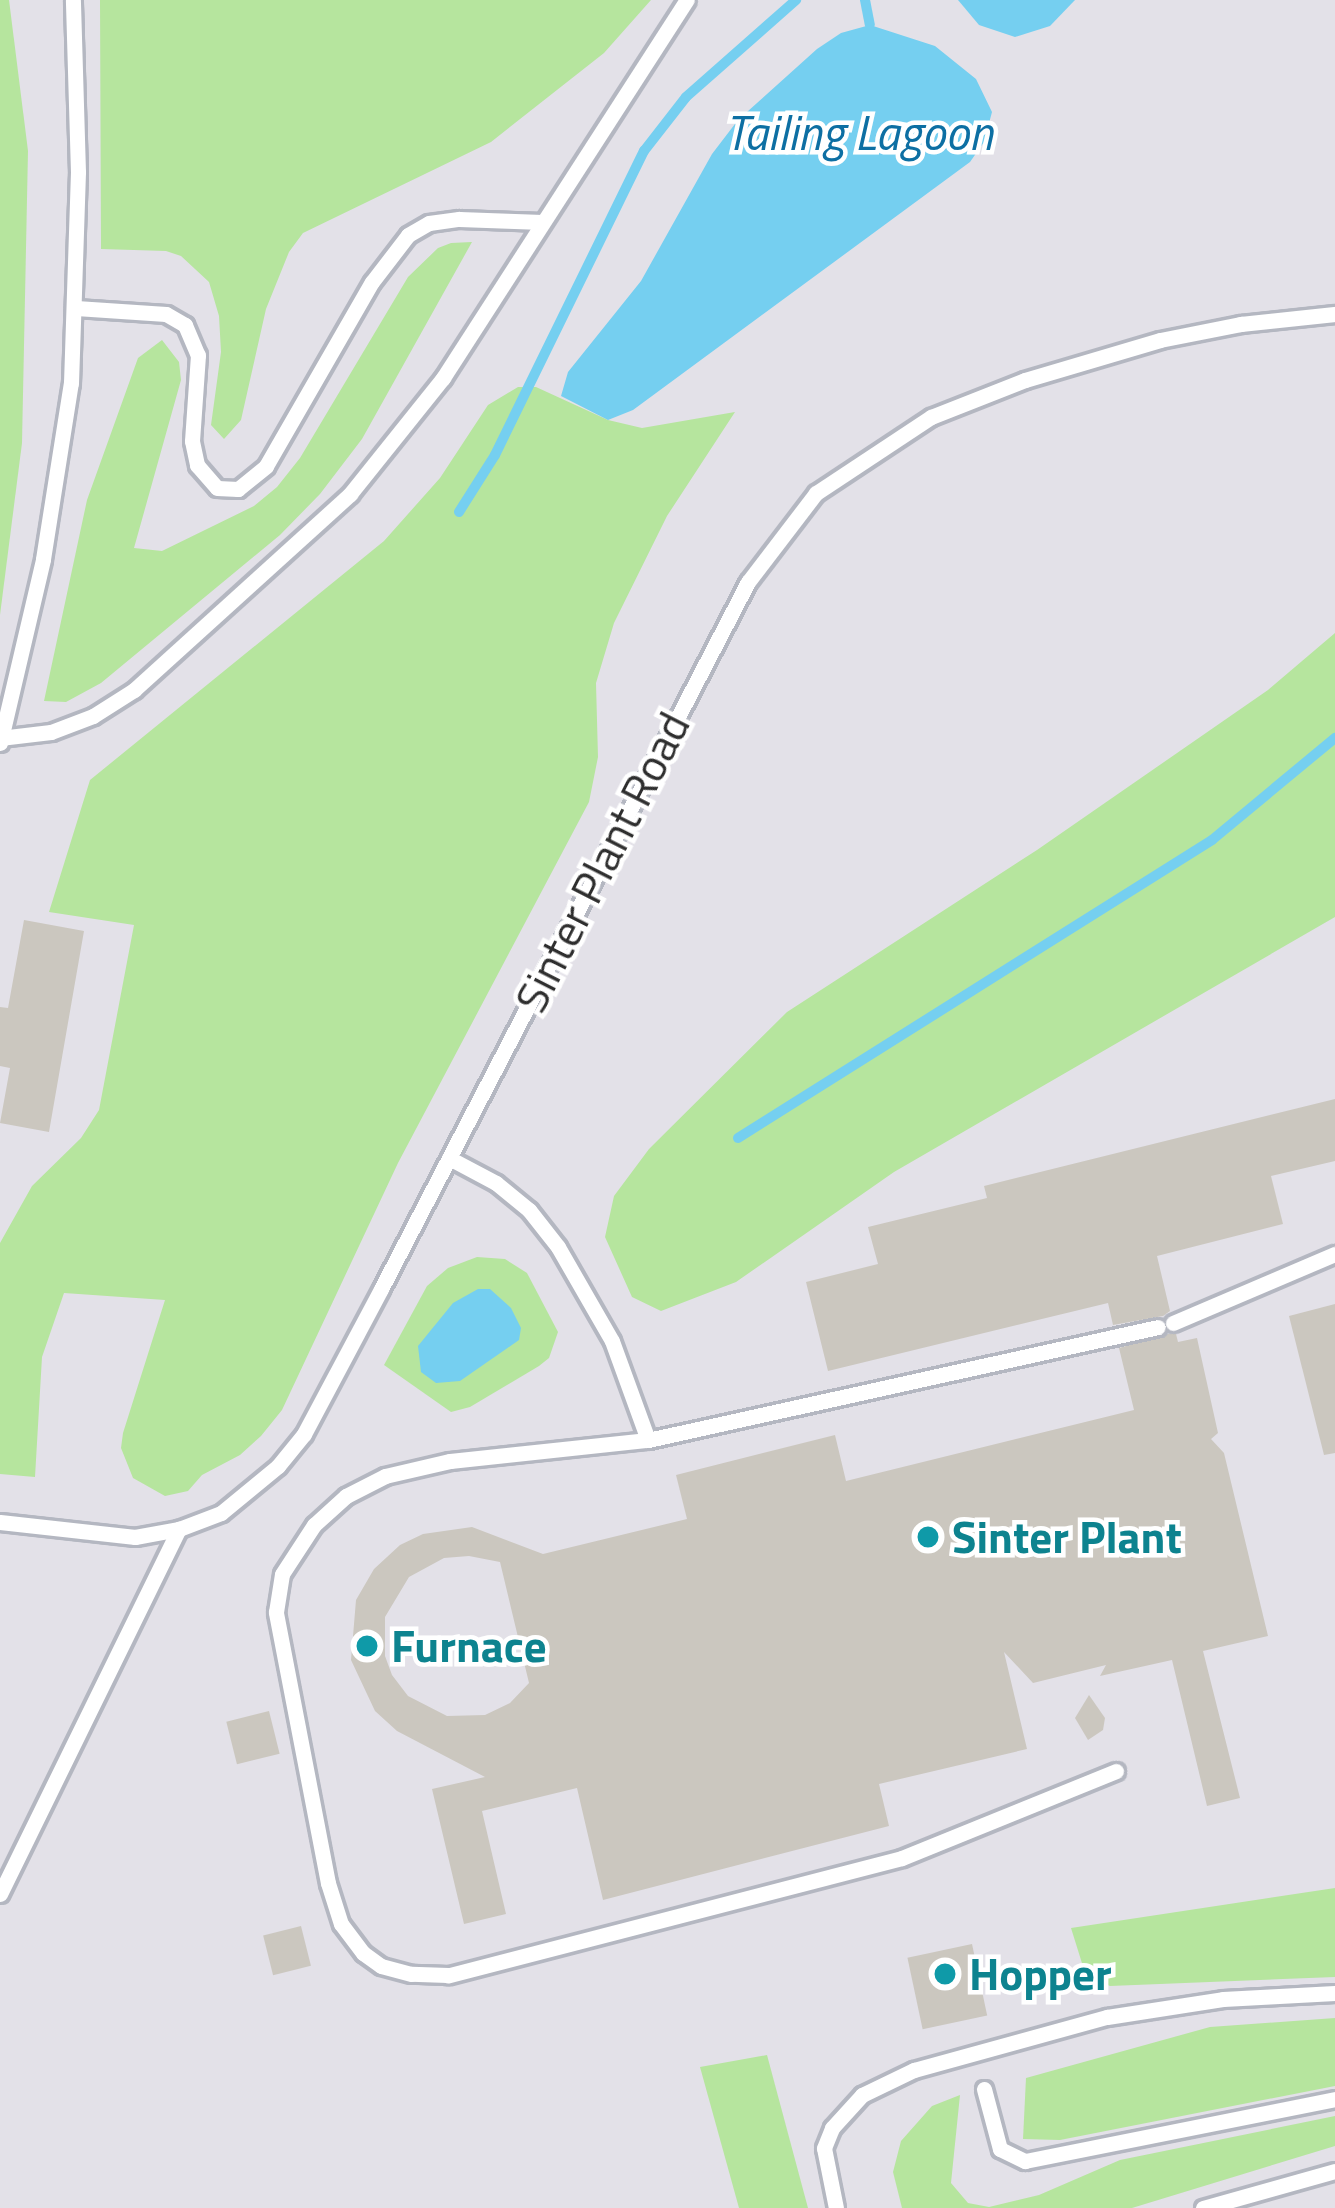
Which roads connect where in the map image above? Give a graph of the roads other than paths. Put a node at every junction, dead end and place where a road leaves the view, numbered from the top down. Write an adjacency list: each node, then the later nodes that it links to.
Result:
1 (73, 0): 4 (lane)
2 (687, 0): 3 (lane)
3 (542, 222): 4 (lane); 6 (lane)
4 (76, 308): 6 (lane)
5 (1335, 314): 7 (lane, Sinter Plant Road)
6 (0, 740)
7 (449, 1158): 9 (lane); 11 (lane, Sinter Plant Road)
8 (1335, 1253): 9 (lane)
9 (647, 1440): 12 (lane)
10 (0, 1522): 11 (lane, Sinter Plant Road)
11 (179, 1529): 13 (lane)
12 (1116, 1771)
13 (0, 1894)
14 (1335, 1993): 18 (lane)
15 (984, 2089): 16 (lane)
16 (1335, 2099)
17 (1335, 2170): 19 (lane)
18 (836, 2208)
19 (1203, 2208)

